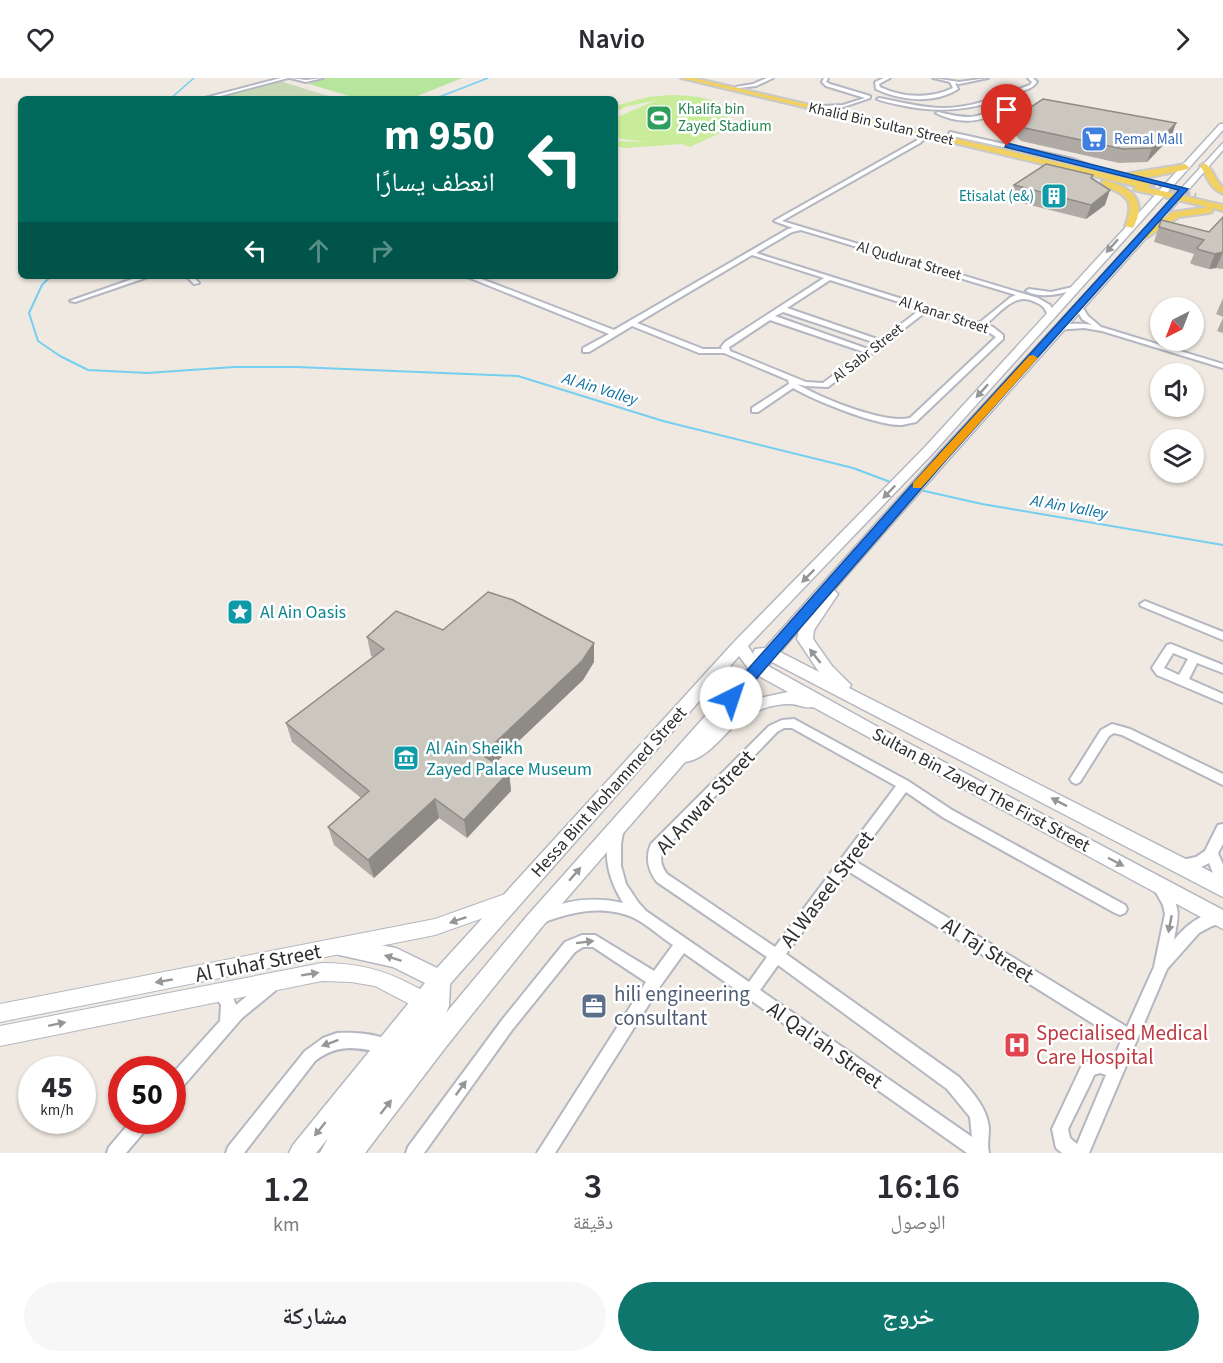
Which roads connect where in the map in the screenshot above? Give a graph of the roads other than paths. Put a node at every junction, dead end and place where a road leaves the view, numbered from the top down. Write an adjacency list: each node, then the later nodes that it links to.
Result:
1 (285, 78): 16 (street)
2 (292, 78): 3 (street)
3 (321, 78)
4 (685, 78): 27 (main road, Khalid Bin Sultan Street)
5 (701, 78): 13 (main road, Khalid Bin Sultan Street)
6 (771, 78): 13 (street)
7 (826, 78): 17 (street)
8 (888, 78): 14 (street)
9 (935, 78): 12 (street)
10 (986, 78): 12 (street)
11 (1030, 78): 15 (street)
12 (954, 86): 14 (street)
13 (754, 88): 23 (main road, Khalid Bin Sultan Street)
14 (886, 92): 18 (street)
15 (1008, 95): 19 (street); 20 (street)
16 (215, 96)
17 (868, 97): 18 (street); 21 (street)
18 (876, 98): 21 (street); 25 (street)
19 (993, 100): 20 (street); 22 (street)
20 (1003, 102): 24 (street)
21 (857, 104): 23 (street); 26 (street)
22 (977, 105): 24 (street); 25 (street)
23 (823, 107): 26 (main road, Khalid Bin Sultan Street)
24 (996, 110): 25 (street)
25 (942, 112)
26 (849, 113): 29 (main road, Khalid Bin Sultan Street)
27 (874, 122): 29 (main road, Khalid Bin Sultan Street); 30 (main road)
28 (1223, 126): 34 (main road, Hessa Bint Mohammed Street)
29 (910, 127): 35 (main road)
30 (920, 135): 32 (main road); 41 (street, Al Qudurat Street)
31 (1223, 144): 33 (main road, Hessa Bint Mohammed Street)
32 (1015, 158): 36 (main road); 42 (main road)
33 (1204, 166): 37 (main road); 38 (main road, Hessa Bint Mohammed Street)
34 (1185, 167): 35 (main road); 36 (main road, Hessa Bint Mohammed Street)
35 (1123, 175): 36 (main road)
36 (1164, 189): 38 (main road); 42 (main road, Hessa Bint Mohammed Street)
37 (1223, 191)
38 (1180, 193): 40 (main road); 43 (main road, Hessa Bint Mohammed Street)
39 (1196, 196): 40 (main road)
40 (1223, 205): 43 (main road)
41 (791, 222): 41 (street, Al Qudurat Street); 44 (street); 50 (street, Al Qudurat Street); 50 (street, Al Qudurat Street)
42 (1130, 226): 53 (main road, Hessa Bint Mohammed Street, one-way to 53)
43 (1143, 237): 45 (main road, Hessa Bint Mohammed Street)
44 (751, 253): 46 (street, Al Kanar Street); 61 (street)
45 (1113, 269): 51 (main road); 56 (main road, Hessa Bint Mohammed Street)
46 (829, 278): 57 (street); 58 (street, Al Kanar Street)
47 (139, 279): 55 (street)
48 (192, 279): 52 (street)
49 (476, 279): 65 (street)
50 (987, 281): 53 (street, Al Qudurat Street); 54 (street, Al Qudurat Street)
51 (1123, 281)
52 (196, 283)
53 (1073, 289): 59 (main road, Hessa Bint Mohammed Street)
54 (1011, 294): 59 (street); 62 (street)
55 (73, 301)
56 (1079, 306): 63 (main road, Hessa Bint Mohammed Street); 64 (street)
57 (782, 309): 60 (street); 66 (street)
58 (926, 309): 62 (street, Al Kanar Street); 66 (street, Al Sabr Street)
59 (1051, 314): 76 (main road, Hessa Bint Mohammed Street, one-way to 76)
60 (770, 317): 68 (street); 69 (street)
61 (631, 323): 65 (street); 68 (street)
62 (980, 326): 71 (street, Al Kanar Street)
63 (1059, 328): 64 (street); 73 (main road, Hessa Bint Mohammed Street)
64 (1103, 329): 70 (street)
65 (614, 333): 67 (street)
66 (882, 343): 69 (street, Al Sabr Street)
67 (586, 350)
68 (725, 351): 71 (street, Al Sabr Street)
69 (870, 352): 71 (street, Al Sabr Street)
70 (1223, 366)
71 (792, 382): 72 (street)
72 (756, 410)
73 (834, 581): 78 (main road, Hessa Bint Mohammed Street); 82 (main road, one-way to 73)
74 (1144, 604): 75 (street)
75 (1223, 636)
76 (738, 651): 78 (main road, Sultan Bin Zayed The First Street); 96 (main road, Hessa Bint Mohammed Street)
77 (1195, 657): 79 (street); 80 (street); 80 (street)
78 (764, 661): 82 (main road, Sultan Bin Zayed The First Street); 83 (main road, Sultan Bin Zayed The First Street); 84 (main road, Hessa Bint Mohammed Street)
79 (1223, 669)
80 (1182, 681): 81 (street)
81 (1223, 699)
82 (913, 726): 92 (main road, Sultan Bin Zayed The First Street, one-way to 82)
83 (872, 732): 84 (main road); 94 (main road, Sultan Bin Zayed The First Street, one-way to 94)
84 (675, 761): 88 (main road, Hessa Bint Mohammed Street)
85 (1076, 779): 86 (street)
86 (1223, 780)
87 (904, 785): 91 (street, Al Waseel Street); 97 (street, Al Anwar Street); 103 (street, Al Anwar Street)
88 (621, 822): 98 (street, Al Qal'ah Street); 100 (main road, Hessa Bint Mohammed Street, one-way to 88)
89 (1223, 829): 90 (street)
90 (1212, 854): 92 (street); 93 (street)
91 (847, 863): 103 (street, Al Waseel Street); 115 (street, Al Taj Street)
92 (1180, 865): 95 (main road, Sultan Bin Zayed The First Street)
93 (1223, 882)
94 (1158, 885): 99 (main road, Sultan Bin Zayed The First Street); 104 (street, one-way to 104)
95 (1223, 888)
96 (513, 899): 102 (street, Al Tuhaf Street, one-way to 102); 106 (main road, Hessa Bint Mohammed Street)
97 (1120, 909)
98 (641, 915): 100 (street, Al Qal'ah Street); 101 (street, Al Qal'ah Street)
99 (1221, 919): 104 (street)
100 (534, 921): 110 (main road, Hessa Bint Mohammed Street)
101 (682, 944): 107 (street); 109 (street, Al Qal'ah Street)
102 (342, 947): 106 (main road, one-way to 102); 112 (street, Al Tuhaf Street, one-way to 112)
103 (777, 956): 109 (street, Al Waseel Street); 120 (street, Al Anwar Street)
104 (1161, 967): 115 (street)
105 (282, 978): 108 (street, Al Tuhaf Street); 111 (street, Al Tuhaf Street, one-way to 111); 113 (street)
106 (440, 980): 111 (main road)
107 (656, 980): 126 (street, one-way to 107); 127 (street)
108 (218, 992): 113 (street); 114 (street, Al Tuhaf Street, one-way to 108)
109 (750, 993): 120 (street, Al Qal'ah Street)
110 (471, 998): 111 (main road); 125 (main road, Hessa Bint Mohammed Street, one-way to 110)
111 (430, 1005): 116 (main road); 124 (main road)
112 (0, 1013)
113 (227, 1024): 117 (street)
114 (0, 1036)
115 (1129, 1037): 118 (street)
116 (388, 1046): 122 (street, one-way to 122); 123 (main road, one-way to 123)
117 (186, 1070)
118 (1115, 1071): 128 (street); 129 (street)
119 (131, 1134): 121 (street)
120 (980, 1152)
121 (115, 1153)
122 (234, 1153)
123 (301, 1153)
124 (332, 1153)
125 (350, 1153)
126 (414, 1153)
127 (545, 1153)
128 (1075, 1153)
129 (1081, 1153)

